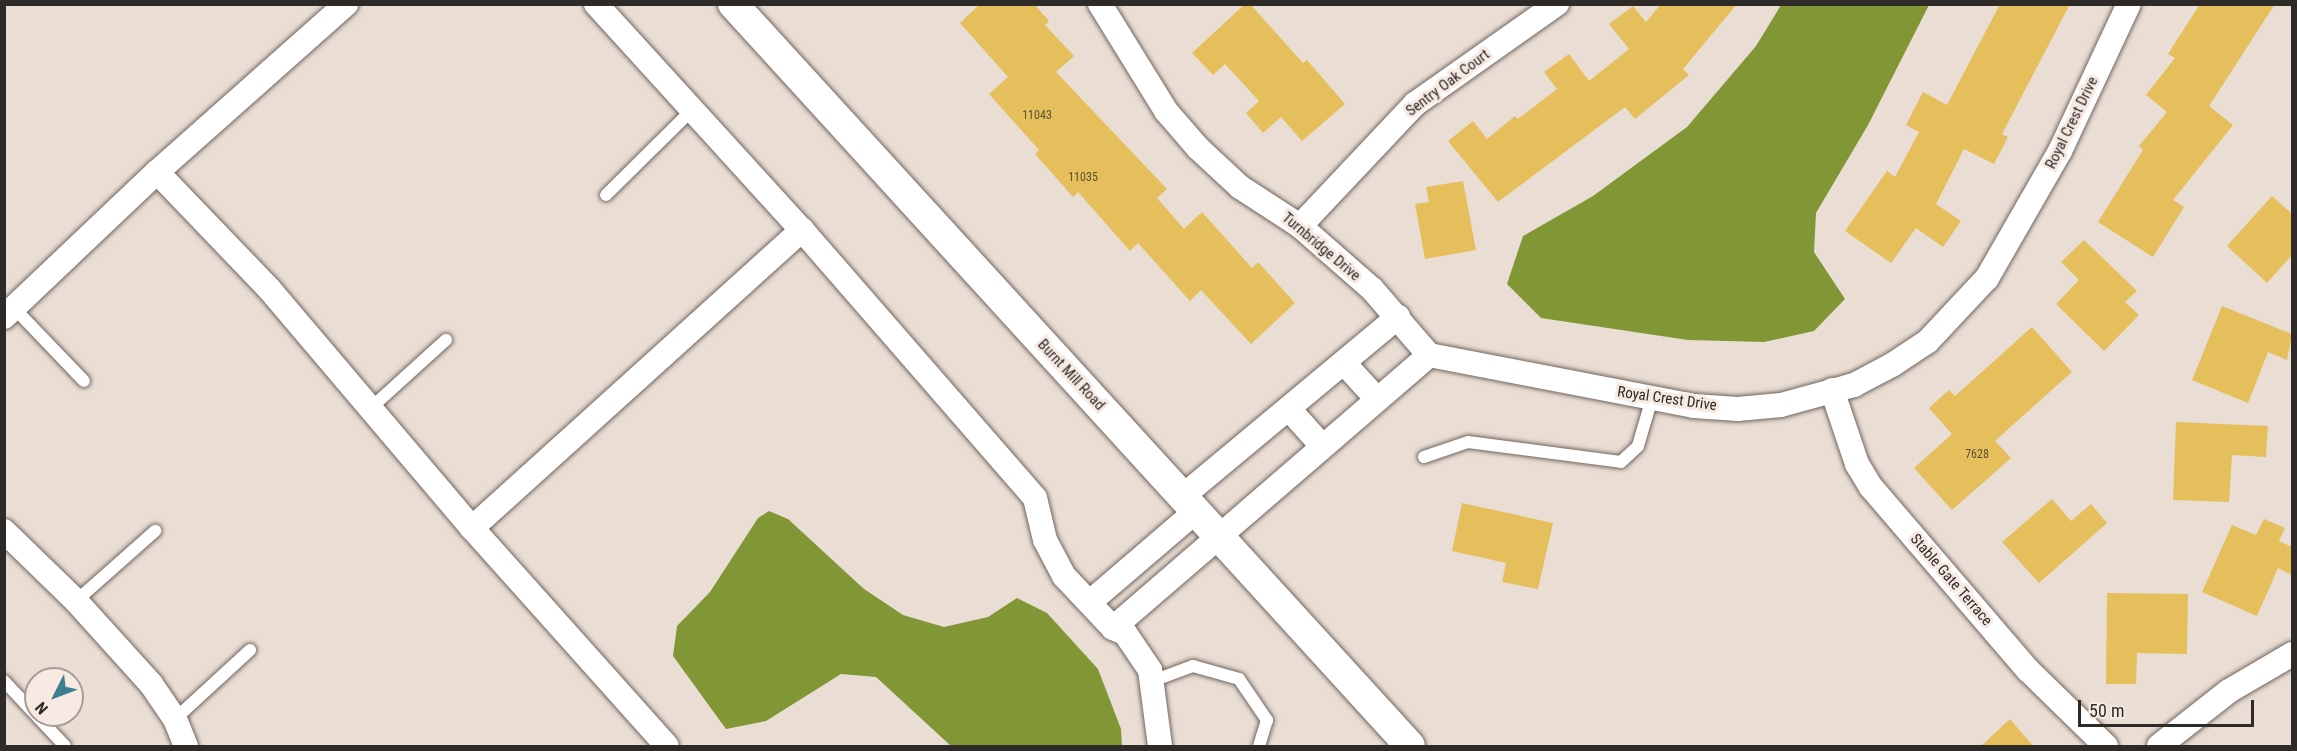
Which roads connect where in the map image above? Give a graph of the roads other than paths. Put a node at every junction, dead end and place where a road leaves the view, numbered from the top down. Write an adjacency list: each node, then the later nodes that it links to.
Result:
1 (346, 4): 8 (street)
2 (596, 4): 7 (street)
3 (733, 4): 25 (street, Burnt Mill Road)
4 (1100, 4): 10 (street, Turnbridge Drive)
5 (1557, 4): 10 (street, Sentry Oak Court)
6 (2129, 4): 18 (street, Royal Crest Drive)
7 (693, 110): 9 (lane); 11 (street)
8 (158, 172): 12 (street); 21 (street)
9 (606, 195)
10 (1300, 226): 13 (street, Turnbridge Drive)
11 (802, 230): 26 (street); 31 (street)
12 (9, 312): 17 (lane)
13 (1398, 317): 15 (street, Turnbridge Drive); 16 (street)
14 (446, 340): 21 (lane)
15 (1429, 355): 19 (street, Royal Crest Drive); 20 (street)
16 (1344, 363): 20 (street); 22 (street)
17 (84, 381)
18 (1832, 390): 19 (street, Royal Crest Drive); 44 (street, Stable Gate Terrace)
19 (1652, 398): 24 (lane)
20 (1376, 399): 23 (street)
21 (372, 407): 26 (street)
22 (1289, 409): 23 (street); 25 (street)
23 (1322, 446): 29 (street)
24 (1424, 457)
25 (1189, 504): 29 (street, Burnt Mill Road); 31 (street)
26 (472, 528): 40 (street)
27 (4, 531): 30 (street)
28 (155, 531): 30 (lane)
29 (1218, 536): 32 (street); 43 (street, Burnt Mill Road)
30 (76, 601): 37 (street)
31 (1090, 602): 32 (street)
32 (1113, 628): 36 (street)
33 (250, 650): 37 (lane)
34 (2292, 654): 45 (street)
35 (4, 681): 38 (lane)
36 (1150, 682): 41 (street); 42 (lane)
37 (175, 719): 39 (street)
38 (64, 747)
39 (186, 747)
40 (667, 747)
41 (1161, 747)
42 (1259, 747)
43 (1410, 747)
44 (2106, 747)
45 (2159, 747)

